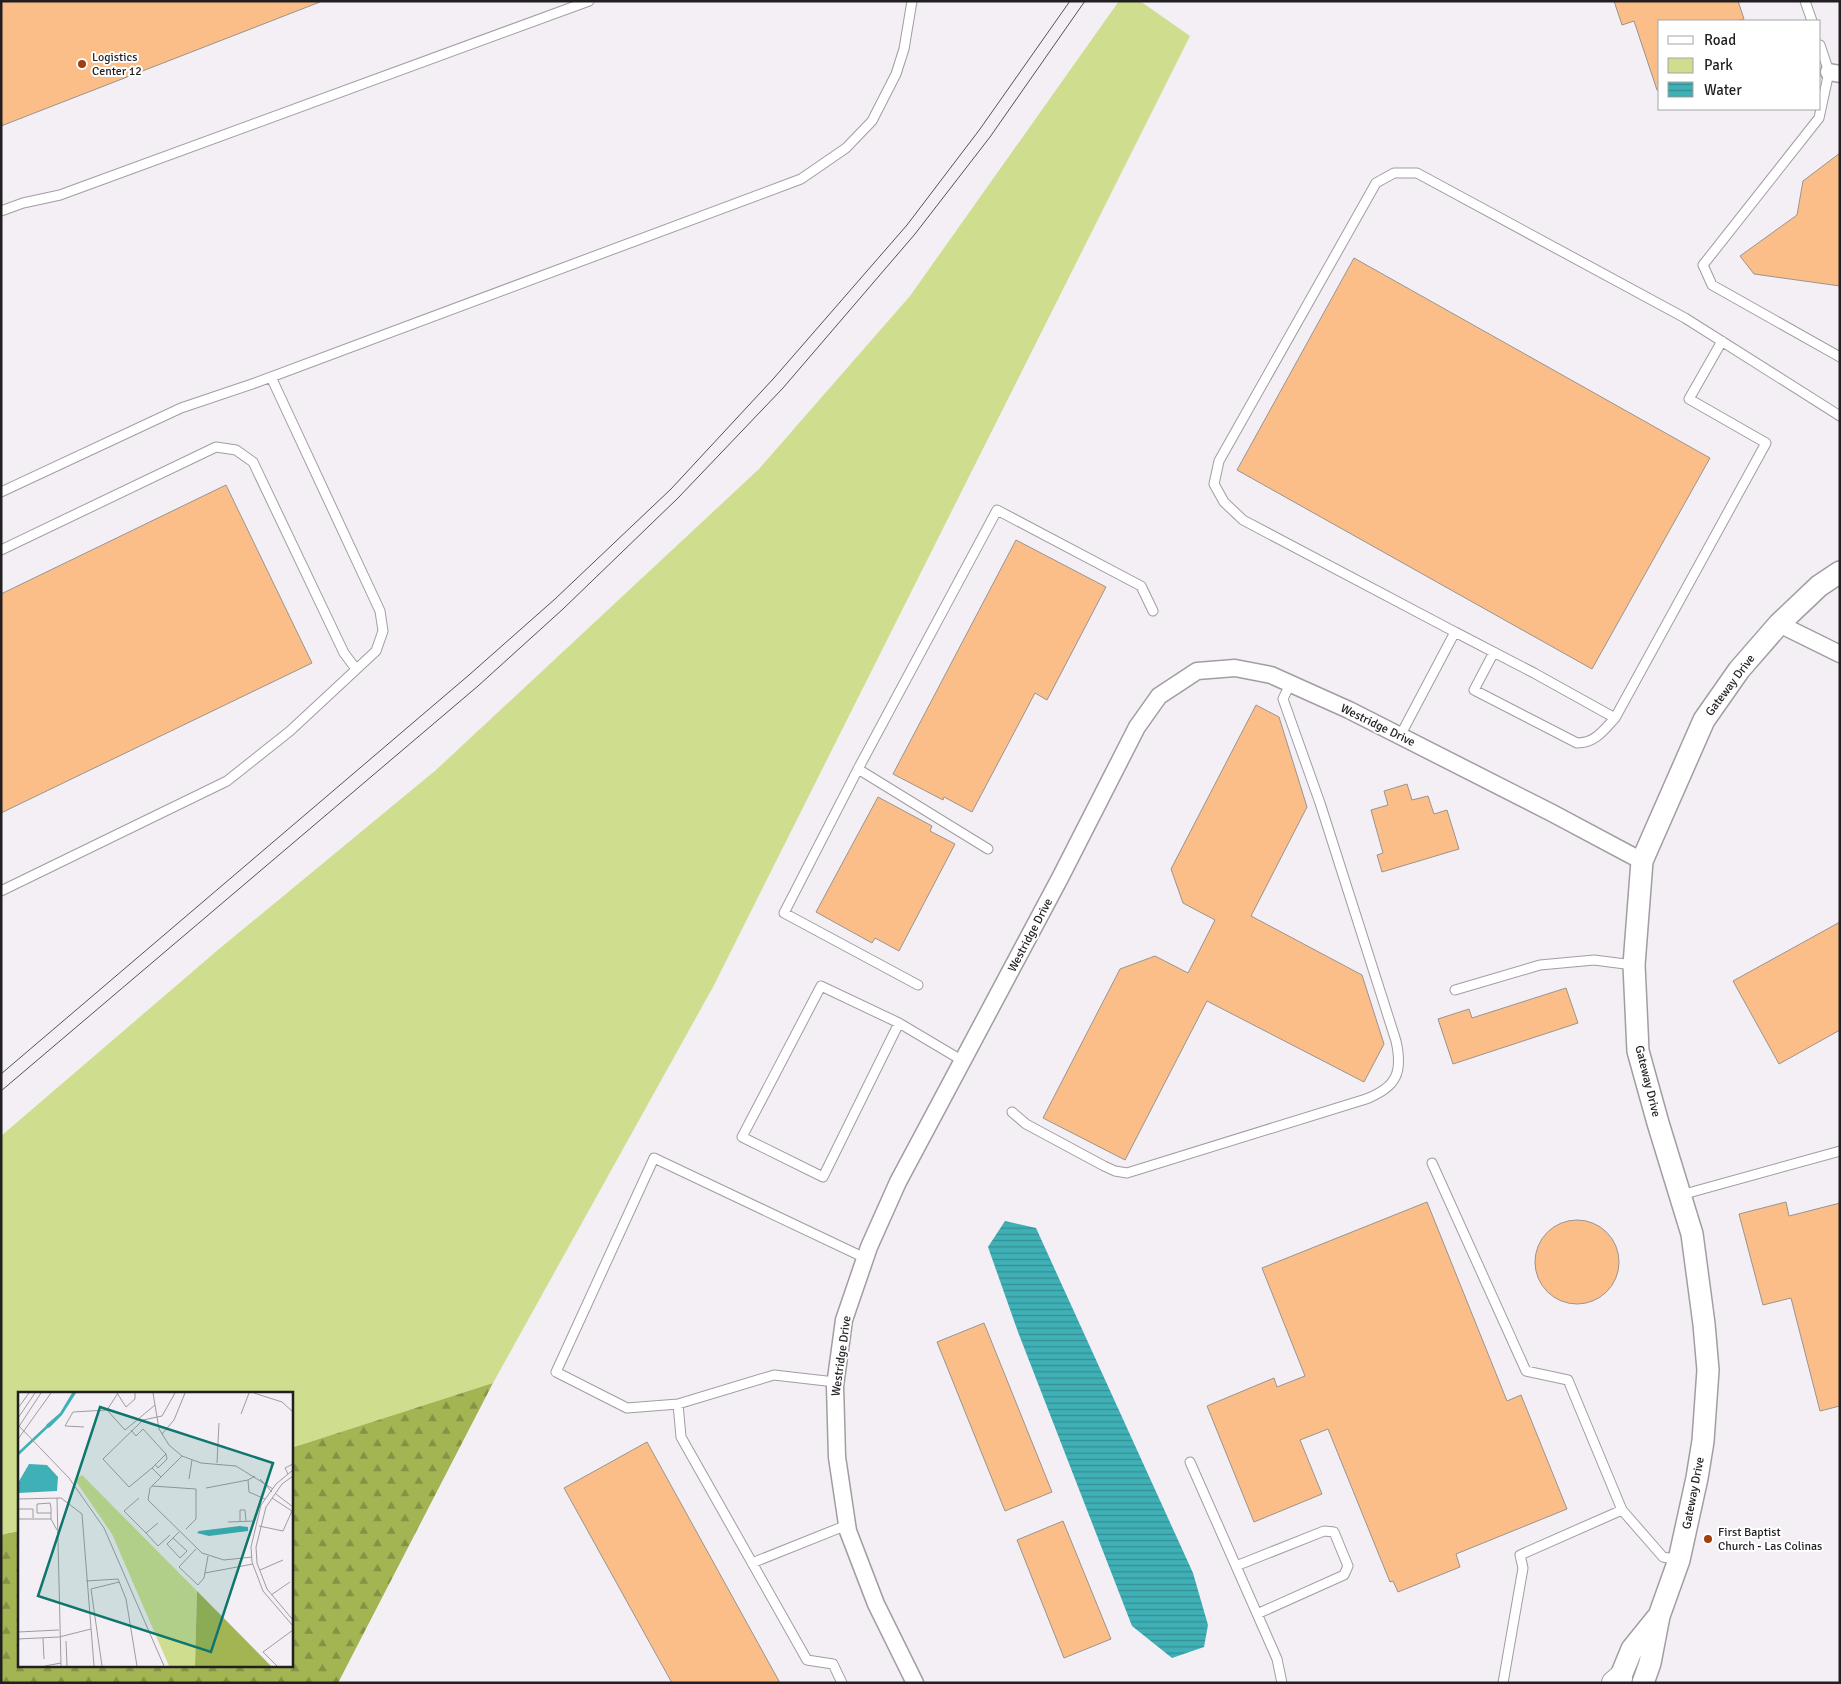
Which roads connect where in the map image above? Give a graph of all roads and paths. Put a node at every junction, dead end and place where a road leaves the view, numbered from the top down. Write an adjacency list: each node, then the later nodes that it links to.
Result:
1 (589, 1): 7 (lane)
2 (912, 1): 10 (lane)
3 (1805, 1): 4 (lane)
4 (1812, 20)
5 (1821, 47): 6 (lane)
6 (1834, 73): 9 (lane)
7 (1, 211)
8 (1722, 341): 11 (lane); 17 (lane); 22 (lane)
9 (1840, 357)
10 (271, 377): 12 (lane); 20 (lane)
11 (1840, 416)
12 (1, 492)
13 (1, 550): 20 (lane)
14 (1840, 572): 16 (street, Gateway Drive)
15 (1153, 611): 24 (lane)
16 (1779, 624): 19 (street); 26 (street, Gateway Drive)
17 (1455, 632): 18 (lane); 23 (lane)
18 (1494, 652): 22 (lane); 22 (lane)
19 (1840, 654)
20 (356, 669): 27 (lane)
21 (1290, 684): 23 (street, Westridge Drive); 32 (street, Westridge Drive); 33 (lane)
22 (1616, 718)
23 (1400, 736): 26 (street, Westridge Drive)
24 (858, 769): 25 (lane); 29 (lane)
25 (988, 849)
26 (1642, 862): 28 (street, Gateway Drive)
27 (1, 891)
28 (1634, 965): 30 (lane); 36 (street, Gateway Drive)
29 (918, 985)
30 (1456, 990)
31 (899, 1022): 31 (lane); 32 (lane)
32 (963, 1061): 37 (street, Westridge Drive)
33 (1012, 1112)
34 (1840, 1151): 36 (lane)
35 (1432, 1164): 41 (lane)
36 (1681, 1194): 43 (street, Gateway Drive)
37 (865, 1258): 38 (street, Westridge Drive); 39 (lane)
38 (835, 1382): 39 (lane); 42 (street, Westridge Drive)
39 (678, 1404): 44 (lane)
40 (1190, 1462): 45 (lane)
41 (1622, 1510): 43 (lane); 52 (lane)
42 (847, 1525): 44 (lane); 50 (street, Westridge Drive)
43 (1679, 1560): 47 (street, Gateway Drive)
44 (752, 1563): 49 (lane)
45 (1236, 1566): 46 (lane); 46 (lane)
46 (1257, 1614): 51 (lane)
47 (1659, 1616): 48 (street, Gateway Drive); 53 (street, Gateway Drive)
48 (1617, 1681)
49 (842, 1683)
50 (915, 1683)
51 (1282, 1683)
52 (1503, 1683)
53 (1643, 1683)

